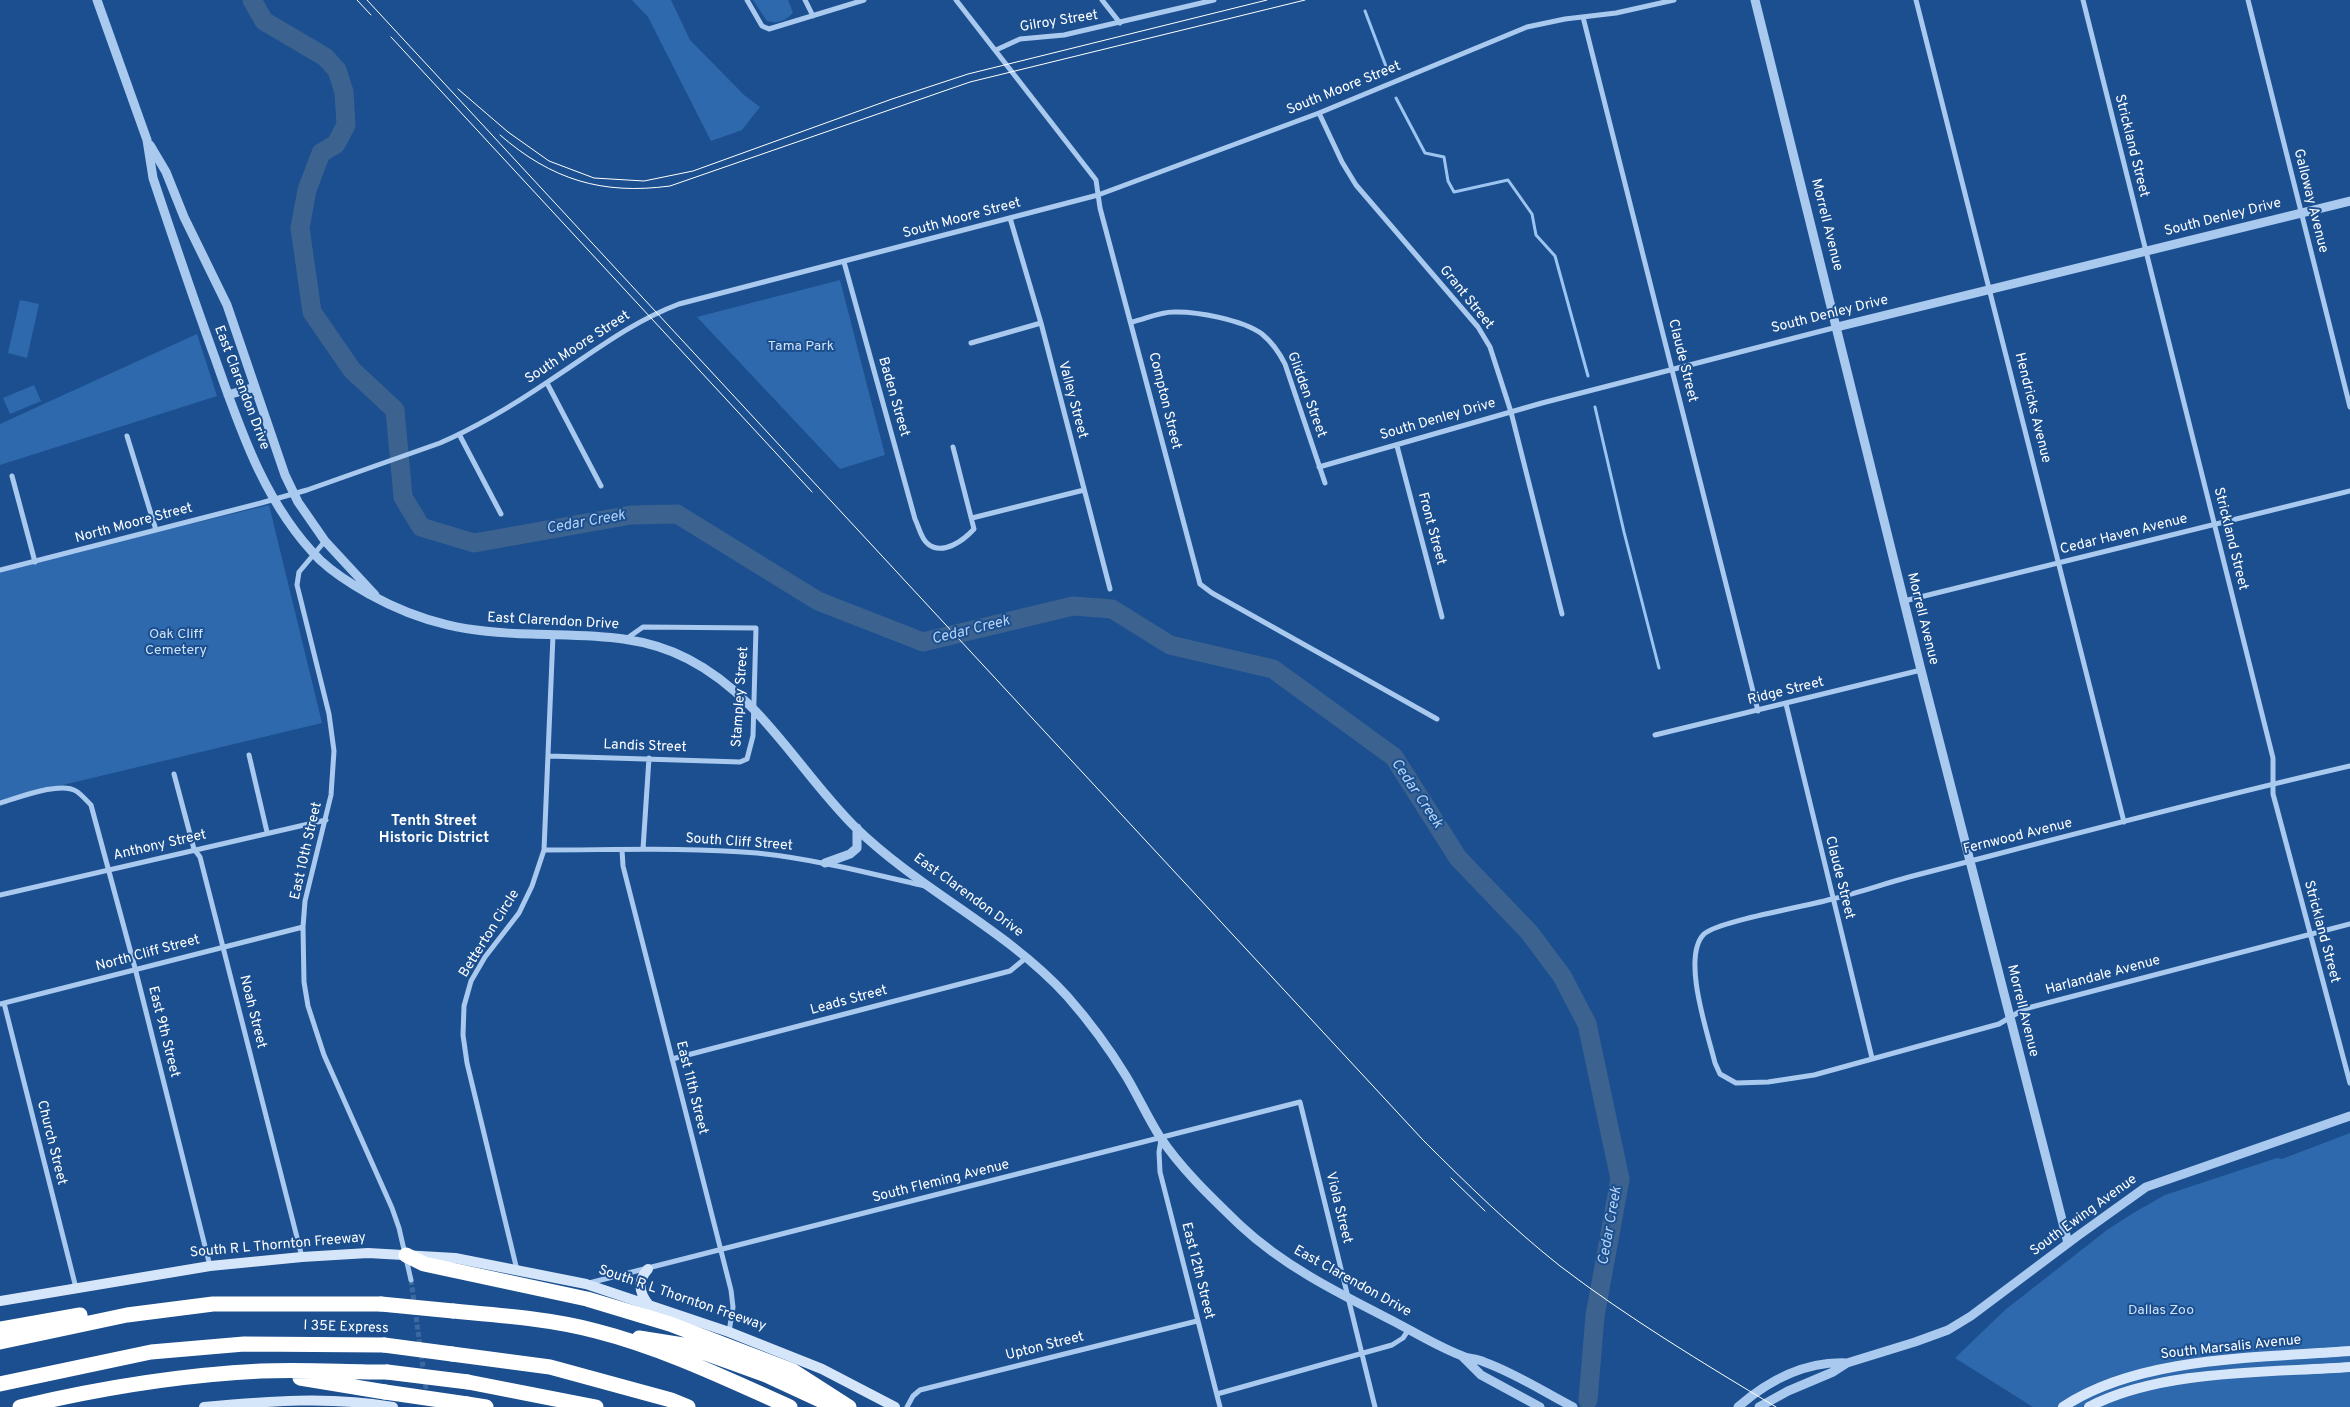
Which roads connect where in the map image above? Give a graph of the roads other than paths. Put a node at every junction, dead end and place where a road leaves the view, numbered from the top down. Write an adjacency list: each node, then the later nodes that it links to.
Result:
1 (97, 0): 18 (street, East Clarendon Drive)
2 (747, 0): 13 (street)
3 (805, 0): 13 (street)
4 (864, 0): 13 (street)
5 (956, 0): 16 (street, Compton Street)
6 (1102, 0): 15 (street)
7 (1214, 0): 15 (street, Gilroy Street)
8 (1674, 0): 14 (street, South Moore Street)
9 (1755, 0): 28 (street, Morrell Avenue)
10 (1916, 0): 25 (street, Hendricks Avenue)
11 (2083, 0): 23 (street, Strickland Street)
12 (2248, 0): 21 (street, Galloway Avenue)
13 (813, 16)
14 (1583, 18): 17 (street, South Moore Street); 30 (street, Claude Street)
15 (1120, 23): 16 (street, Gilroy Street)
16 (996, 50): 19 (street, Compton Street)
17 (1319, 112): 19 (street, South Moore Street); 35 (street, Grant Street)
18 (147, 140): 32 (street, East Clarendon Drive); 33 (street, East Clarendon Drive)
19 (1098, 195): 22 (street, South Moore Street); 26 (street, Compton Street)
20 (2350, 201): 21 (street, South Denley Drive)
21 (2302, 213): 23 (street, South Denley Drive); 34 (street, Galloway Avenue)
22 (1010, 218): 24 (street, South Moore Street); 27 (street, Valley Street)
23 (2146, 251): 25 (street, South Denley Drive); 50 (street, Strickland Street)
24 (844, 262): 31 (street, South Moore Street); 49 (street, Baden Street)
25 (1990, 288): 28 (street, South Denley Drive); 55 (street, Hendricks Avenue)
26 (1132, 322): 40 (street, Glidden Street); 68 (street, Compton Street)
27 (1040, 323): 29 (street); 44 (street, Valley Street)
28 (1837, 327): 30 (street, South Denley Drive); 59 (street, Morrell Avenue)
29 (971, 343)
30 (1672, 370): 35 (street, South Denley Drive); 67 (street, Claude Street)
31 (547, 383): 36 (street, South Moore Street); 43 (street)
32 (255, 387): 33 (street); 46 (street, East Clarendon Drive)
33 (228, 395): 47 (street, East Clarendon Drive)
34 (2350, 407)
35 (1511, 412): 38 (street, South Denley Drive); 60 (street, Grant Street)
36 (459, 434): 46 (street, South Moore Street); 48 (street)
37 (127, 436): 51 (street)
38 (1398, 446): 40 (street, South Denley Drive); 61 (street, Front Street)
39 (953, 447): 49 (street)
40 (1319, 467): 42 (street, Glidden Street)
41 (12, 476): 54 (street)
42 (1324, 483)
43 (601, 486)
44 (1084, 490): 49 (street); 57 (street, Valley Street)
45 (2350, 491): 50 (street, Cedar Haven Avenue)
46 (293, 494): 47 (street, South Moore Street); 52 (street, East Clarendon Drive)
47 (274, 499): 51 (street, North Moore Street); 53 (street, East Clarendon Drive)
48 (501, 514)
49 (972, 518)
50 (2214, 524): 55 (street, Cedar Haven Avenue); 76 (street, Strickland Street)
51 (156, 530): 54 (street, North Moore Street)
52 (325, 541): 53 (street, East 10th Street); 58 (street, East Clarendon Drive)
53 (314, 553): 58 (street, East Clarendon Drive); 78 (street, East 10th Street)
54 (35, 562): 56 (street, North Moore Street)
55 (2059, 563): 59 (street, Cedar Haven Avenue); 79 (street, Hendricks Avenue)
56 (0, 570)
57 (1110, 589)
58 (380, 601): 62 (street, East Clarendon Drive)
59 (1904, 601): 64 (street, Morrell Avenue)
60 (1562, 614)
61 (1442, 617)
62 (553, 635): 63 (street, East Clarendon Drive); 71 (street, Betterton Circle)
63 (626, 639): 66 (street, East Clarendon Drive); 66 (street, Stampley Street)
64 (1921, 670): 65 (street, Ridge Street); 86 (street, Morrell Avenue)
65 (1786, 704): 67 (street, Ridge Street); 91 (street, Claude Street)
66 (753, 708): 73 (street, Stampley Street); 80 (street, East Clarendon Drive)
67 (1758, 711): 69 (street, Ridge Street)
68 (1436, 719)
69 (1656, 735)
70 (249, 755): 81 (street)
71 (549, 756): 72 (street, Landis Street); 84 (street, Betterton Circle)
72 (649, 758): 73 (street, Landis Street); 83 (street)
73 (740, 762)
74 (2350, 766): 76 (street, Fernwood Avenue)
75 (174, 774): 82 (street, Noah Street)
76 (2273, 784): 79 (street, Fernwood Avenue); 94 (street, Strickland Street)
77 (2, 803): 88 (street, East 9th Street)
78 (326, 820): 81 (street, Anthony Street); 93 (street, East 10th Street)
79 (2124, 822): 86 (street, Fernwood Avenue)
80 (857, 828): 87 (street); 89 (street, East Clarendon Drive)
81 (267, 832): 82 (street, Anthony Street)
82 (194, 849): 88 (street, Anthony Street); 95 (street, Noah Street)
83 (643, 849): 85 (street, South Cliff Street); 87 (street, South Cliff Street)
84 (544, 850): 85 (street, South Cliff Street); 113 (street, Betterton Circle)
85 (622, 850): 101 (street, East 11th Street)
86 (1969, 862): 91 (street, Fernwood Avenue); 99 (street, Morrell Avenue)
87 (825, 863): 89 (street, South Cliff Street)
88 (109, 869): 90 (street, Anthony Street); 97 (street, East 9th Street)
89 (930, 887): 96 (street, East Clarendon Drive)
90 (0, 895)
91 (1833, 899): 100 (street, Claude Street); 102 (street, Fernwood Avenue)
92 (2350, 924): 94 (street, Harlandale Avenue)
93 (303, 927): 95 (street, North Cliff Street); 109 (street, East 10th Street)
94 (2310, 935): 99 (street, Harlandale Avenue); 103 (street, Strickland Street)
95 (223, 946): 97 (street, North Cliff Street); 110 (street, Noah Street)
96 (1027, 957): 101 (street, Leads Street); 106 (street, East Clarendon Drive)
97 (135, 968): 98 (street, North Cliff Street); 111 (street, East 9th Street)
98 (2, 1003): 116 (street, Church Street)
99 (2010, 1018): 100 (street, Harlandale Avenue); 107 (street, Morrell Avenue)
100 (1872, 1058): 102 (street, Harlandale Avenue)
101 (672, 1059): 108 (street, East 11th Street)
102 (1720, 1074)
103 (2350, 1083)
104 (1300, 1102): 106 (street, South Fleming Avenue); 117 (street, Viola Street)
105 (2350, 1116): 107 (street, South Ewing Avenue)
106 (1161, 1139): 108 (street, South Fleming Avenue); 117 (street, East Clarendon Drive); 123 (street, East 12th Street)
107 (2068, 1243): 132 (street, South Ewing Avenue)
108 (720, 1249): 112 (street, South Fleming Avenue); 127 (street, East 11th Street)
109 (406, 1255): 110 (main road, South R L Thornton Freeway); 113 (main road, South R L Thornton Freeway); 114 (street, East 10th Street); 147 (highway)
110 (302, 1257): 111 (main road, South R L Thornton Freeway)
111 (210, 1266): 116 (main road, South R L Thornton Freeway)
112 (648, 1269): 115 (street, South Fleming Avenue); 121 (main road)
113 (517, 1270): 115 (main road, South R L Thornton Freeway)
114 (411, 1280)
115 (586, 1284): 121 (main road, South R L Thornton Freeway)
116 (76, 1288): 118 (main road, South R L Thornton Freeway)
117 (1347, 1297): 126 (street, East Clarendon Drive); 130 (street, Viola Street)
118 (11, 1299): 119 (main road, South R L Thornton Freeway); 122 (main road)
119 (0, 1301)
120 (213, 1304): 124 (highway); 125 (highway, bridge); 128 (highway)
121 (649, 1305): 127 (main road, South R L Thornton Freeway)
122 (0, 1306)
123 (1197, 1321): 136 (street, East 12th Street); 149 (street, Upton Street)
124 (0, 1329)
125 (595, 1330): 145 (highway); 146 (highway)
126 (1409, 1330): 130 (street); 131 (street, East Clarendon Drive)
127 (729, 1332): 148 (main road, South R L Thornton Freeway)
128 (0, 1342)
129 (2350, 1351): 138 (main road, South Marsalis Avenue)
130 (1362, 1355): 136 (street); 151 (street, Viola Street)
131 (1462, 1356): 152 (street, East Clarendon Drive); 153 (street, East Clarendon Drive)
132 (1847, 1363): 154 (street, South Ewing Avenue); 155 (street, South Ewing Avenue)
133 (2350, 1368): 156 (main road, South Marsalis Avenue)
134 (264, 1371): 139 (highway); 142 (highway, bridge); 143 (highway, bridge)
135 (0, 1384): 144 (highway, I 35E Express, bridge)
136 (1217, 1394): 150 (street, East 12th Street)
137 (244, 1405): 140 (main road); 141 (main road)
138 (2064, 1406)
139 (20, 1407)
140 (204, 1407)
141 (393, 1407)
142 (486, 1407)
143 (596, 1407)
144 (688, 1407)
145 (790, 1407)
146 (838, 1407)
147 (849, 1407)
148 (894, 1407)
149 (907, 1407)
150 (1220, 1407)
151 (1375, 1407)
152 (1540, 1407)
153 (1574, 1407)
154 (1738, 1407)
155 (1759, 1407)
156 (2089, 1407)

